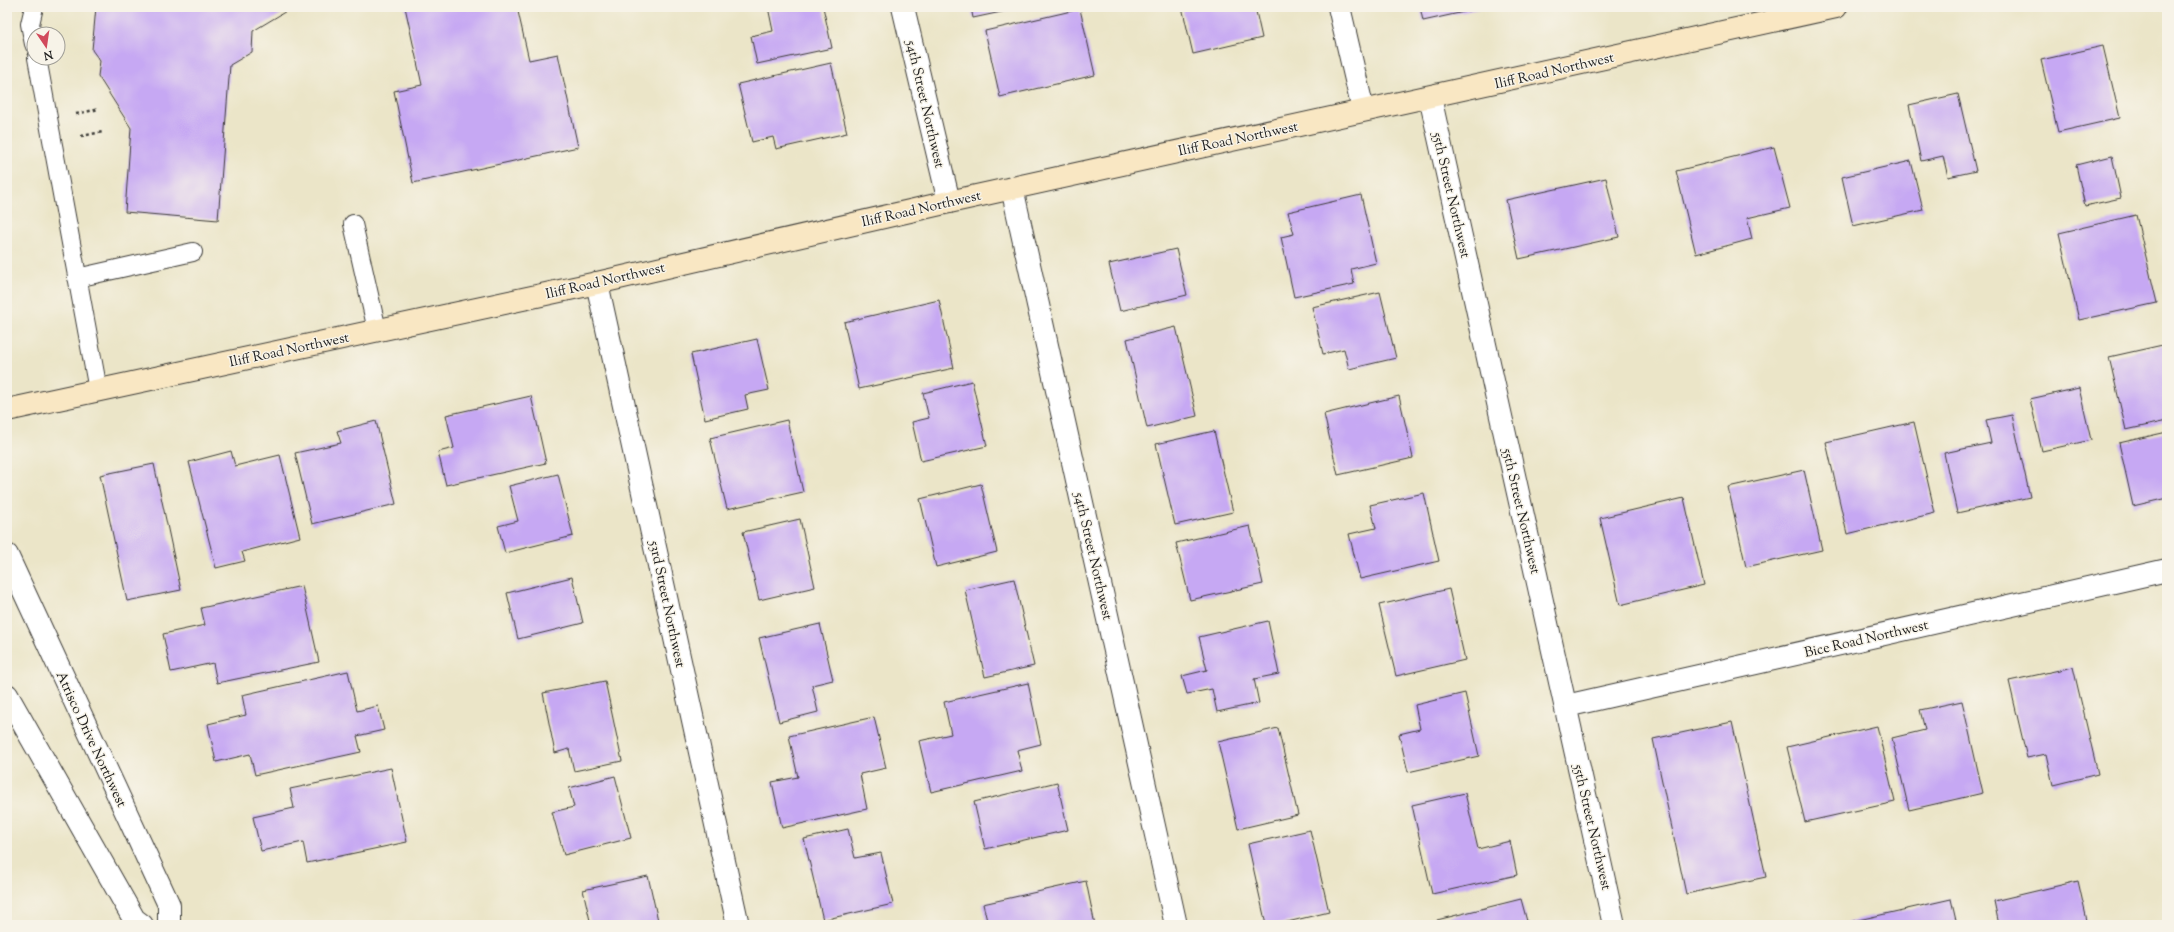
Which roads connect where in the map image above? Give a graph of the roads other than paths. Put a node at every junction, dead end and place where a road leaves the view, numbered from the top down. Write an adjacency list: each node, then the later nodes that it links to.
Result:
1 (34, 7): 6 (lane)
2 (903, 7): 11 (street, 54th Street Northwest)
3 (1339, 7): 9 (street)
4 (1836, 7): 5 (main road, Iliff Road Northwest)
5 (1778, 14): 8 (main road, Iliff Road Northwest)
6 (30, 26)
7 (37, 66): 14 (lane)
8 (1430, 97): 9 (main road, Iliff Road Northwest); 22 (street, 55th Street Northwest)
9 (1363, 110): 10 (main road, Iliff Road Northwest)
10 (1012, 188): 11 (main road, Iliff Road Northwest); 26 (street, 54th Street Northwest)
11 (949, 202): 15 (main road, Iliff Road Northwest)
12 (353, 224): 16 (lane)
13 (193, 252): 14 (lane)
14 (77, 278): 17 (lane)
15 (597, 283): 16 (main road, Iliff Road Northwest); 25 (street, 53rd Street Northwest)
16 (377, 330): 17 (main road, Iliff Road Northwest)
17 (98, 390): 18 (main road, Iliff Road Northwest)
18 (7, 410)
19 (7, 555): 24 (street, Atrisco Drive Northwest)
20 (2167, 570): 22 (street, Bice Road Northwest)
21 (7, 695): 23 (street)
22 (1566, 706): 27 (street, 55th Street Northwest)
23 (142, 925)
24 (169, 925)
25 (738, 925)
26 (1176, 925)
27 (1614, 925)

